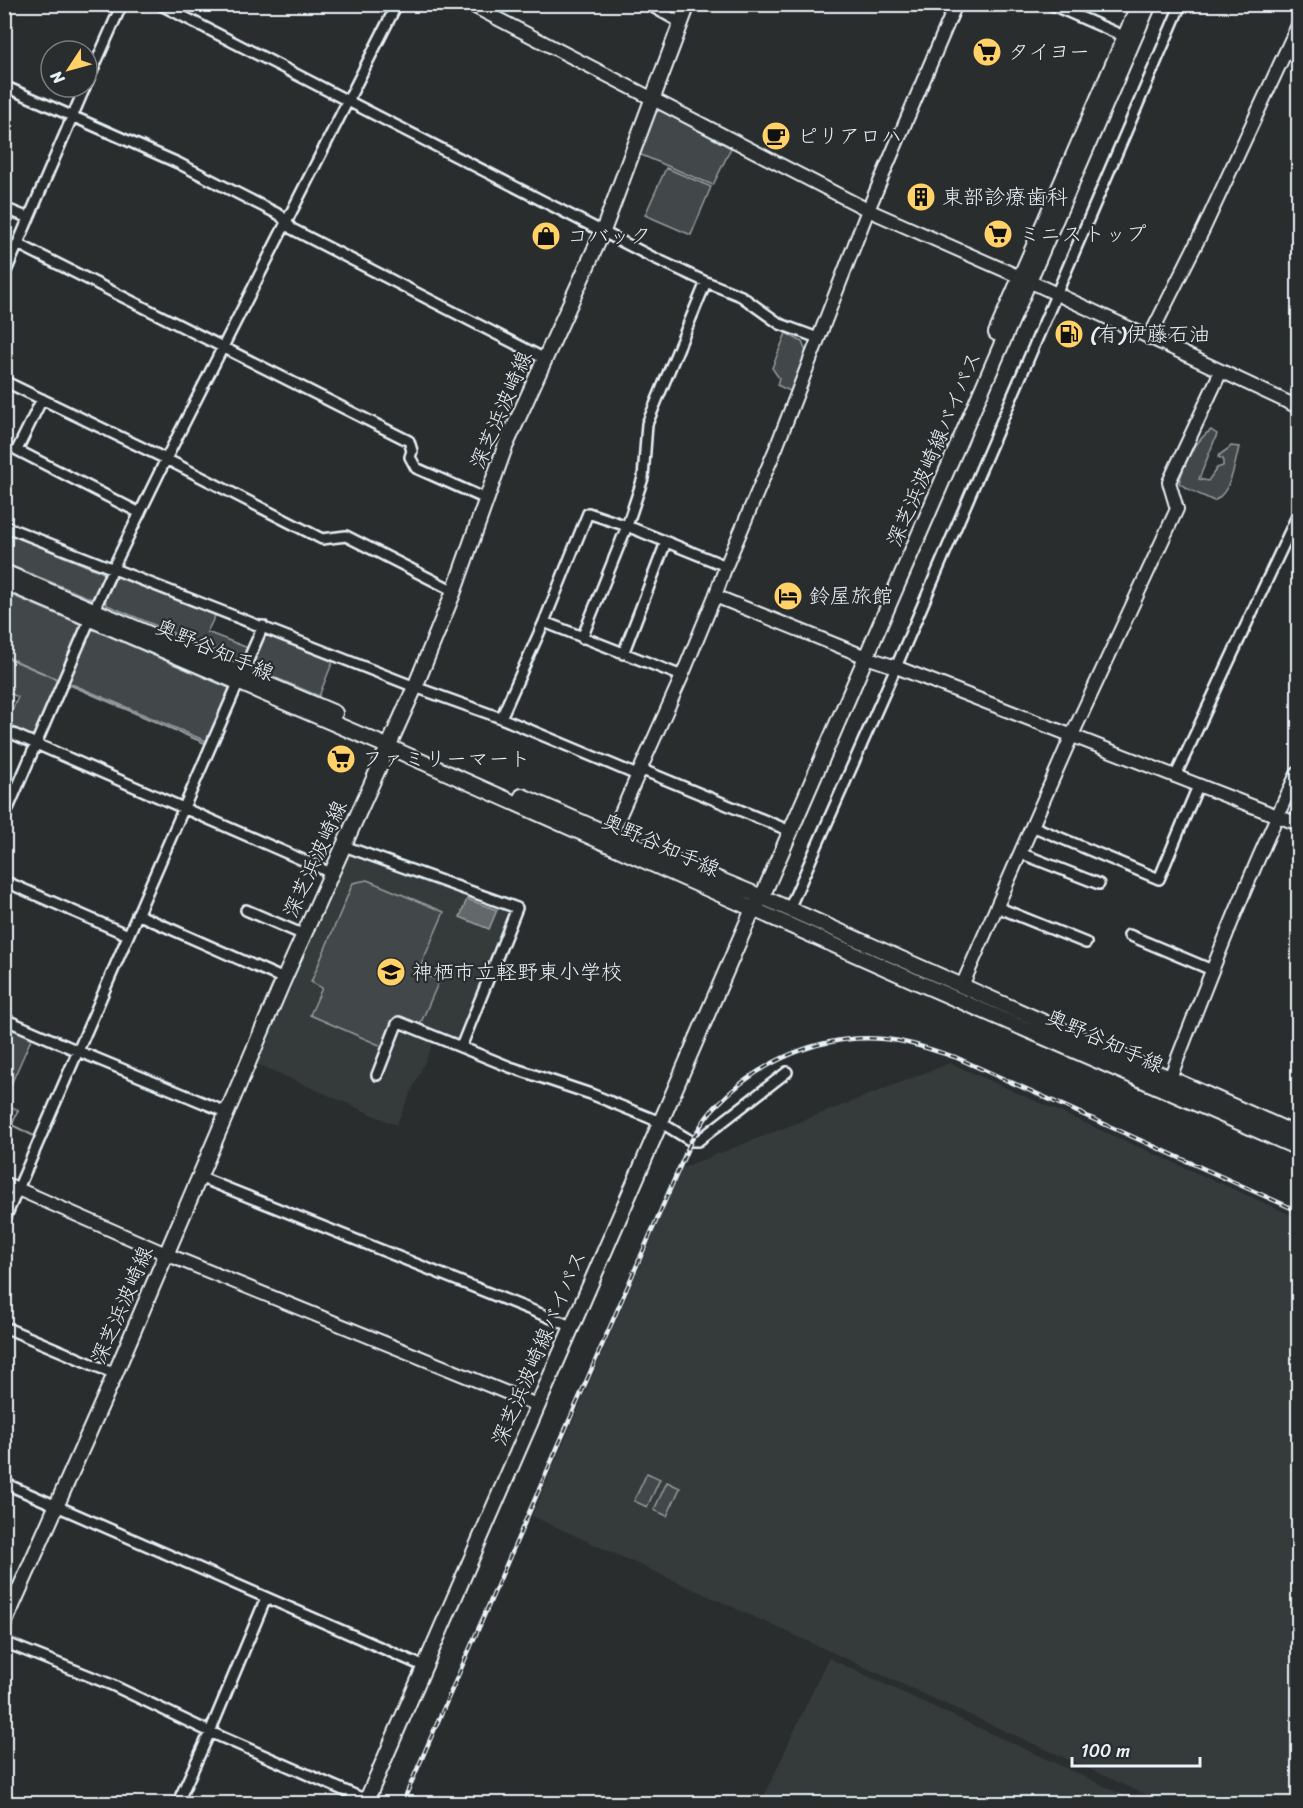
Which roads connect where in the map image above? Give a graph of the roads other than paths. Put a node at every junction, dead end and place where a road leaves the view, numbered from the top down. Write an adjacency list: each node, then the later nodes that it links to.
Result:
1 (122, 4): 15 (street)
2 (159, 4): 18 (street)
3 (397, 4): 18 (street)
4 (469, 4): 19 (street)
5 (647, 4): 12 (street)
6 (688, 4): 12 (main road, 深芝浜波崎線)
7 (956, 4): 22 (street)
8 (1050, 4): 14 (street)
9 (1139, 4): 14 (main road, 深芝浜波崎線バイパス)
10 (1149, 4): 14 (main road, 深芝浜波崎線バイパス)
11 (1180, 4): 30 (street)
12 (681, 22): 19 (main road, 深芝浜波崎線)
13 (1299, 25): 32 (street)
14 (1129, 39): 28 (main road, 深芝浜波崎線バイパス)
15 (99, 55)
16 (4, 86): 20 (street)
17 (80, 99): 20 (street)
18 (348, 100): 24 (street); 25 (street)
19 (652, 100): 22 (street); 25 (main road, 深芝浜波崎線)
20 (73, 115): 23 (street); 24 (street)
21 (4, 208): 23 (street)
22 (868, 210): 28 (street); 31 (street)
23 (29, 218): 26 (street)
24 (286, 222): 33 (street); 34 (street)
25 (603, 231): 29 (street); 34 (main road, 深芝浜波崎線)
26 (18, 244): 27 (street); 33 (street)
27 (4, 276)
28 (1025, 280): 30 (street); 57 (main road, 深芝浜波崎線バイパス)
29 (706, 282): 31 (street); 44 (street)
30 (1056, 295): 32 (street); 58 (street)
31 (818, 338): 46 (street)
32 (1149, 338): 35 (street)
33 (224, 347): 39 (street); 40 (street)
34 (546, 359): 40 (main road, 深芝浜波崎線)
35 (1221, 370): 38 (street); 64 (street)
36 (4, 381): 37 (street)
37 (42, 399): 39 (street); 41 (street)
38 (1299, 407)
39 (166, 459): 41 (street); 50 (street)
40 (486, 499): 50 (main road, 深芝浜波崎線)
41 (140, 513): 47 (street)
42 (1299, 514): 69 (street)
43 (4, 526): 47 (street)
44 (627, 526): 45 (street); 53 (street); 55 (street)
45 (666, 542): 46 (street); 56 (street)
46 (726, 566): 51 (street)
47 (113, 568): 52 (street); 54 (street)
48 (4, 572): 52 (main road, 奥野谷知手線)
49 (4, 582): 52 (main road, 奥野谷知手線)
50 (454, 591): 61 (main road, 深芝浜波崎線)
51 (715, 596): 57 (street); 59 (street)
52 (92, 614): 60 (main road, 奥野谷知手線); 66 (street)
53 (544, 622): 55 (street); 62 (street)
54 (263, 627): 60 (street); 61 (street)
55 (582, 638): 56 (street)
56 (623, 654): 59 (street)
57 (863, 655): 58 (street); 76 (main road, 深芝浜波崎線バイパス); 83 (main road, 深芝浜波崎線バイパス)
58 (896, 667): 64 (street); 86 (street)
59 (682, 676): 68 (street)
60 (241, 678): 65 (main road, 奥野谷知手線); 71 (street)
61 (416, 687): 62 (street); 65 (main road, 深芝浜波崎線)
62 (501, 718): 68 (street)
63 (4, 730): 66 (street)
64 (1072, 735): 69 (street); 75 (street)
65 (391, 743): 77 (main road, 奥野谷知手線); 78 (main road, 深芝浜波崎線); 85 (main road, 奥野谷知手線)
66 (37, 744): 71 (street); 73 (street)
67 (1299, 772): 72 (street)
68 (637, 775): 76 (street); 77 (street)
69 (1175, 777): 70 (street)
70 (1198, 786): 72 (street); 75 (street)
71 (183, 808): 80 (street); 88 (street)
72 (1277, 816): 74 (street); 93 (street)
73 (4, 818)
74 (1299, 824)
75 (1032, 826): 79 (street)
76 (783, 828): 83 (main road, 深芝浜波崎線バイパス)
77 (611, 835): 83 (main road, 奥野谷知手線)
78 (344, 846): 80 (main road, 深芝浜波崎線); 97 (street)
79 (1020, 853): 82 (street); 84 (street)
80 (332, 874): 89 (main road, 深芝浜波崎線)
81 (4, 881): 90 (street)
82 (1099, 884)
83 (758, 896): 85 (main road, 深芝浜波崎線バイパス); 86 (main road, 奥野谷知手線)
84 (997, 907): 92 (street); 95 (street)
85 (753, 909): 103 (main road, 深芝浜波崎線バイパス); 105 (main road, 奥野谷知手線)
86 (789, 909): 95 (main road, 奥野谷知手線)
87 (246, 910): 89 (street)
88 (137, 914): 90 (street); 94 (street)
89 (304, 934): 94 (main road, 深芝浜波崎線)
90 (128, 935): 98 (street)
91 (1129, 935): 93 (street)
92 (1086, 943)
93 (1212, 970): 101 (street)
94 (284, 978): 102 (main road, 深芝浜波崎線)
95 (962, 986): 101 (main road, 奥野谷知手線)
96 (4, 1019): 98 (street)
97 (461, 1047): 100 (street); 103 (street)
98 (78, 1051): 102 (street); 108 (street)
99 (787, 1072): 103 (street)
100 (377, 1075)
101 (1170, 1078): 104 (main road, 奥野谷知手線)
102 (226, 1112): 106 (main road, 深芝浜波崎線)
103 (660, 1122): 111 (main road, 深芝浜波崎線バイパス)
104 (1299, 1135)
105 (1299, 1148)
106 (199, 1177): 110 (main road, 深芝浜波崎線); 111 (street)
107 (4, 1183): 108 (street)
108 (18, 1188): 109 (street); 110 (street)
109 (4, 1221)
110 (166, 1254): 113 (main road, 深芝浜波崎線); 114 (street)
111 (571, 1326): 114 (main road, 深芝浜波崎線バイパス)
112 (4, 1327): 113 (street)
113 (115, 1374): 116 (main road, 深芝浜波崎線)
114 (537, 1405): 120 (main road, 深芝浜波崎線バイパス)
115 (4, 1484): 116 (street)
116 (55, 1507): 117 (street); 118 (main road, 深芝浜波崎線)
117 (266, 1598): 120 (street); 121 (street)
118 (4, 1624)
119 (4, 1642): 121 (street)
120 (423, 1666): 122 (main road, 深芝浜波崎線バイパス)
121 (210, 1732): 122 (street); 123 (street)
122 (366, 1802)
123 (177, 1803)

